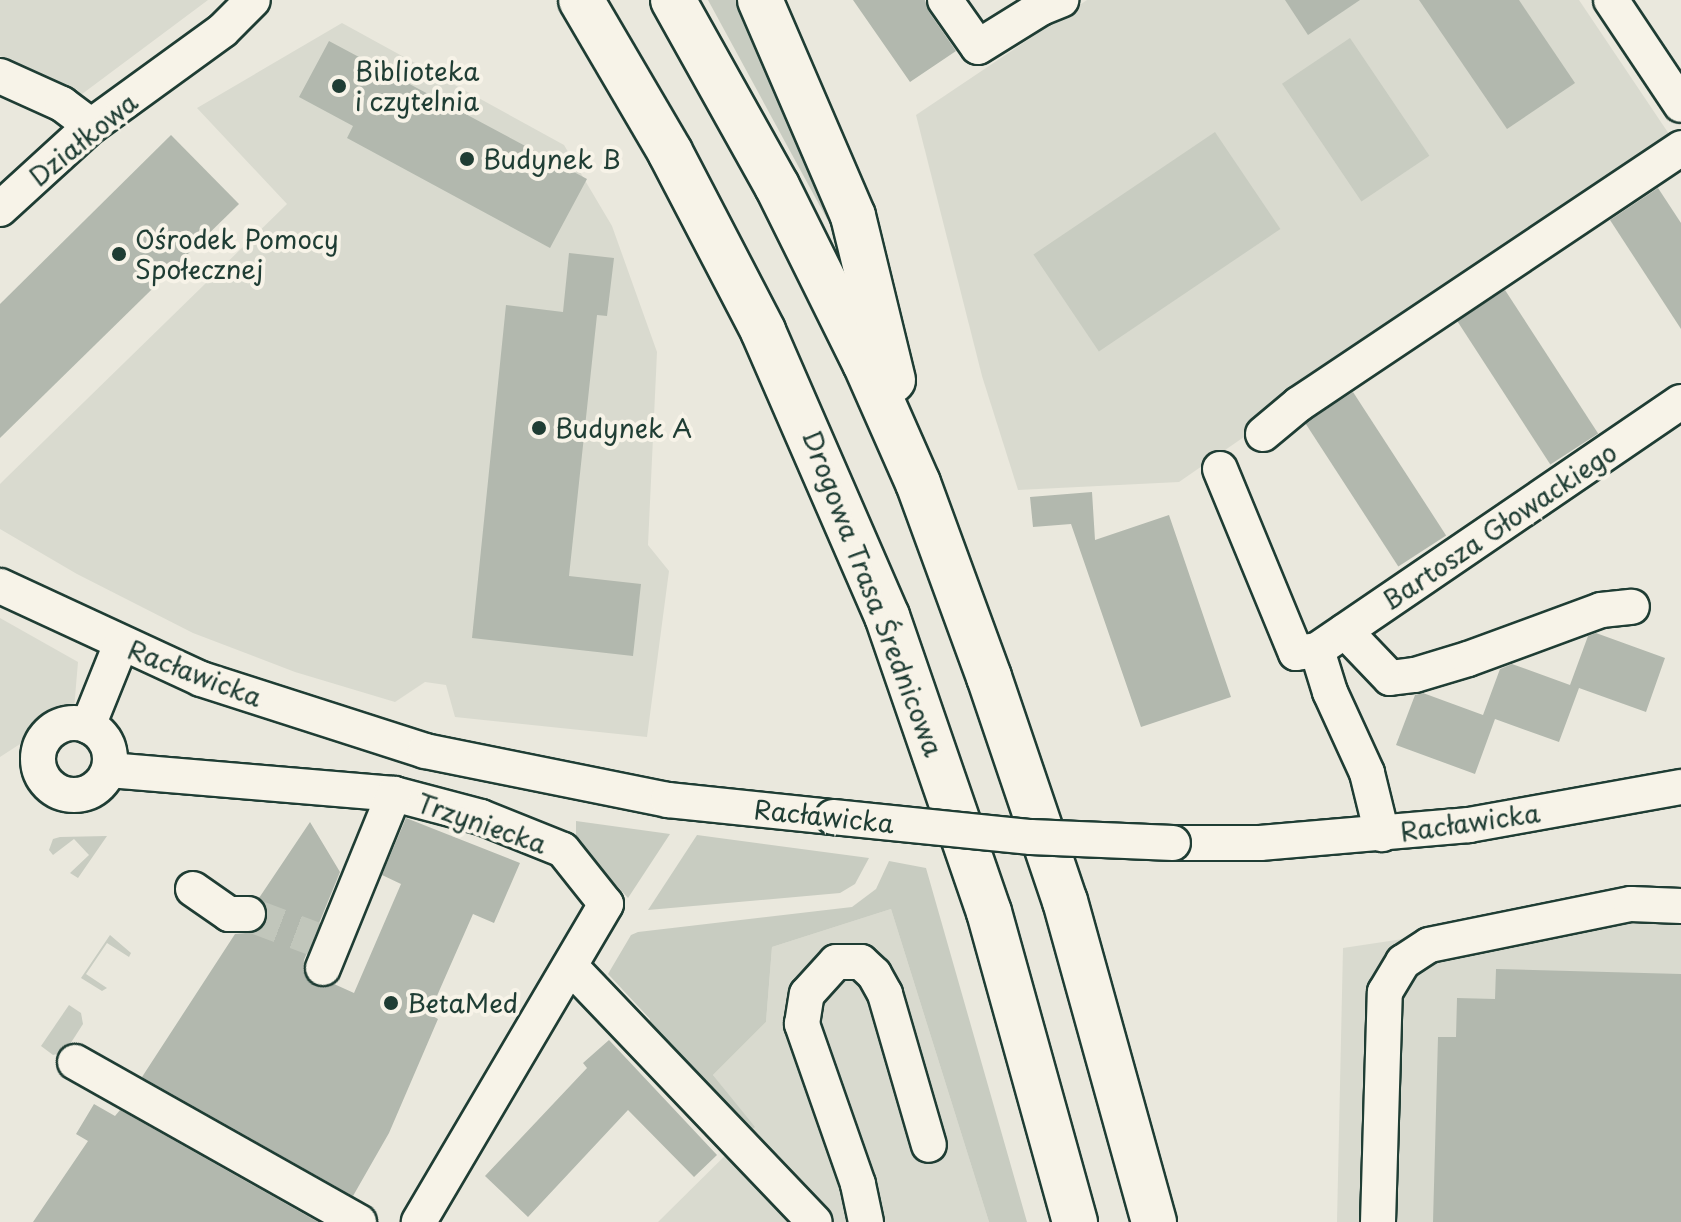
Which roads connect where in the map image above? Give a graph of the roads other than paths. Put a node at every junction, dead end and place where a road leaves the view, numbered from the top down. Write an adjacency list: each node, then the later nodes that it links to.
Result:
1 (253, 0): 10 (street, Działkowa)
2 (581, 0): 38 (main road, Drogowa Trasa Średnicowa)
3 (673, 0): 16 (main road)
4 (760, 0): 16 (main road)
5 (945, 0): 6 (street)
6 (1061, 0)
7 (1611, 0): 9 (street)
8 (0, 76): 10 (street)
9 (1681, 105)
10 (91, 126): 12 (street, Działkowa)
11 (1681, 148): 14 (street)
12 (0, 209)
13 (1681, 402): 19 (street, Bartosza Głowackiego)
14 (1263, 434)
15 (1220, 469): 21 (street)
16 (918, 483): 39 (main road)
17 (0, 586): 20 (street, Racławicka)
18 (1632, 607): 19 (street)
19 (1345, 631): 21 (street, Bartosza Głowackiego)
20 (121, 644): 22 (street); 26 (street, Racławicka, bridge)
21 (1317, 650): 26 (street)
22 (88, 726): 23 (street); 23 (street)
23 (109, 770): 25 (street, Trzyniecka)
24 (1681, 787): 26 (street, Racławicka)
25 (394, 794): 30 (street); 31 (street, Trzyniecka)
26 (1382, 834)
27 (193, 889): 29 (street)
28 (1681, 906): 40 (street)
29 (248, 914)
30 (324, 952)
31 (570, 966): 35 (street, Trzyniecka); 36 (street)
32 (75, 1062): 34 (street)
33 (929, 1145): 37 (street)
34 (359, 1222)
35 (419, 1222)
36 (815, 1222)
37 (866, 1222)
38 (1075, 1222)
39 (1154, 1222)
40 (1378, 1222)

